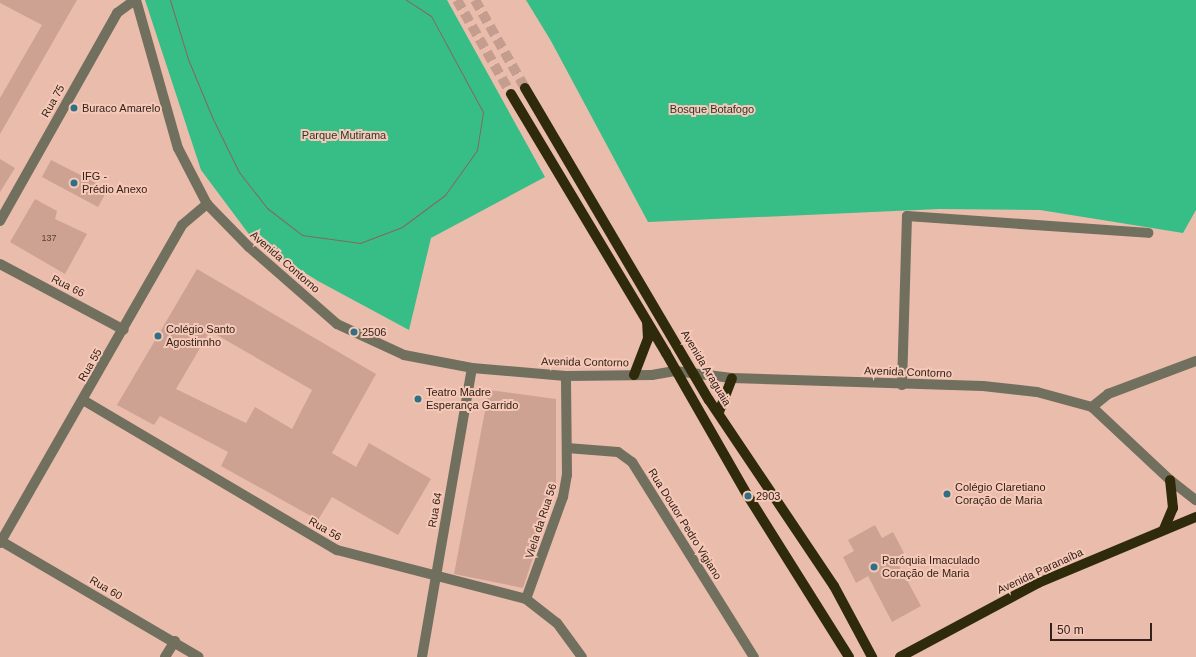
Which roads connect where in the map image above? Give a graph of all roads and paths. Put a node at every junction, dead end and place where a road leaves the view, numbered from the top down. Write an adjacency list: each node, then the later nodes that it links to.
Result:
1 (135, 0): 4 (street, Avenida Contorno); 5 (street, Rua 75)
2 (525, 88): 14 (main road, Avenida Araguaia)
3 (511, 94): 8 (main road)
4 (206, 204): 9 (street, Rua 55); 11 (street, Avenida Contorno)
5 (0, 221)
6 (1148, 233): 17 (street)
7 (0, 264): 9 (street, Rua 66)
8 (647, 322): 12 (main road); 13 (main road)
9 (124, 330): 18 (street, Rua 55)
10 (1196, 361): 19 (street)
11 (472, 368): 15 (street, Avenida Contorno); 27 (street, Rua 64)
12 (676, 371): 13 (street, Avenida Contorno); 14 (street, Avenida Contorno); 35 (main road)
13 (634, 374): 15 (street, Avenida Contorno)
14 (695, 375): 16 (street, Avenida Contorno); 20 (main road, Avenida Araguaia)
15 (566, 376): 21 (street, Viela da Rua 56)
16 (732, 378): 17 (street, Avenida Contorno); 20 (main road)
17 (902, 385): 19 (street, Avenida Contorno)
18 (83, 400): 26 (street, Rua 55); 27 (street, Rua 56)
19 (1092, 407): 22 (street, Avenida Contorno)
20 (719, 412): 36 (main road, Avenida Araguaia)
21 (568, 448): 28 (street, Viela da Rua 56); 34 (street, Rua Doutor Pedro Vigiano)
22 (1170, 480): 23 (street, Avenida Contorno); 25 (main road)
23 (1196, 500)
24 (1196, 518): 25 (main road, Avenida Paranaíba)
25 (1164, 528): 37 (main road, Avenida Paranaíba)
26 (1, 542): 29 (street, Rua 60)
27 (435, 577): 28 (street, Rua 56); 32 (street, Rua 64)
28 (526, 599): 33 (street, Rua 56)
29 (175, 642): 30 (street); 31 (street, Rua 60)
30 (166, 657)
31 (199, 657)
32 (422, 657)
33 (582, 657)
34 (754, 657)
35 (849, 657)
36 (872, 657)
37 (900, 657)

